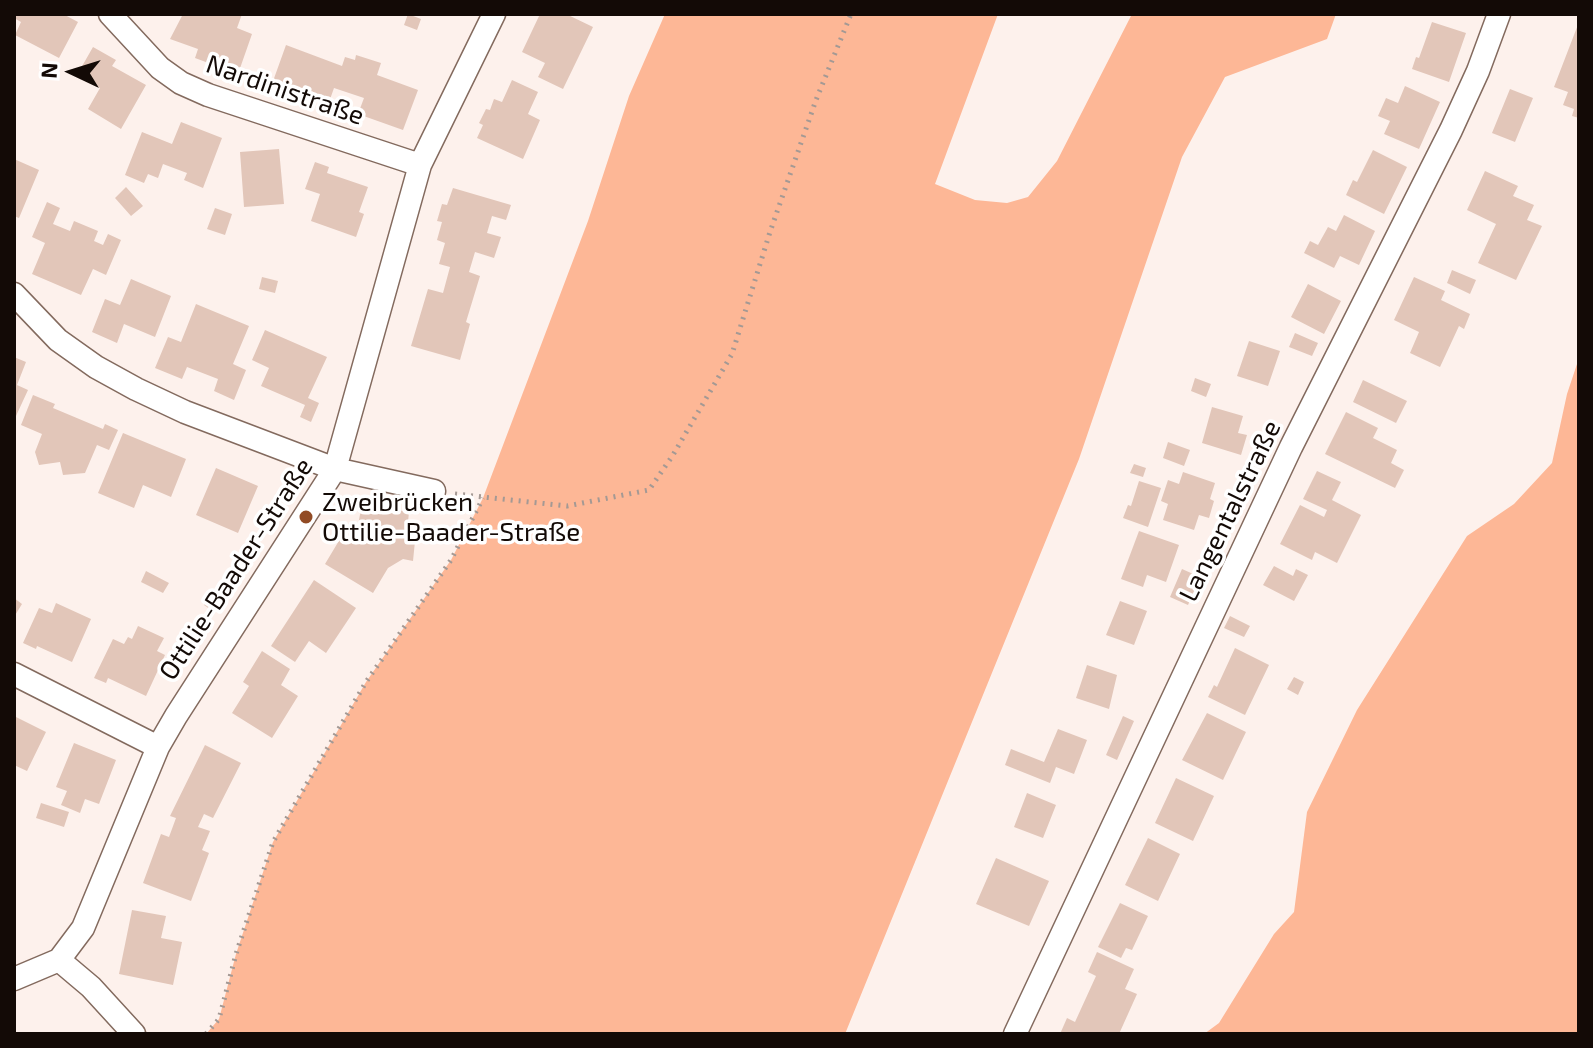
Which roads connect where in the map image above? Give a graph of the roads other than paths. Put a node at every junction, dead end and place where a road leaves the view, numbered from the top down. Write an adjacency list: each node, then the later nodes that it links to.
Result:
1 (110, 14): 4 (street, Nardinistraße)
2 (494, 14): 4 (street, Ottilie-Baader-Straße)
3 (1499, 14): 13 (street, Langentalstraße)
4 (420, 165): 6 (street, Ottilie-Baader-Straße)
5 (14, 294): 6 (street)
6 (335, 469): 7 (street); 9 (street, Ottilie-Baader-Straße)
7 (434, 491)
8 (14, 674): 9 (street)
9 (158, 747): 10 (street, Ottilie-Baader-Straße)
10 (59, 960): 11 (street); 12 (street)
11 (14, 979)
12 (134, 1034)
13 (1015, 1034)

